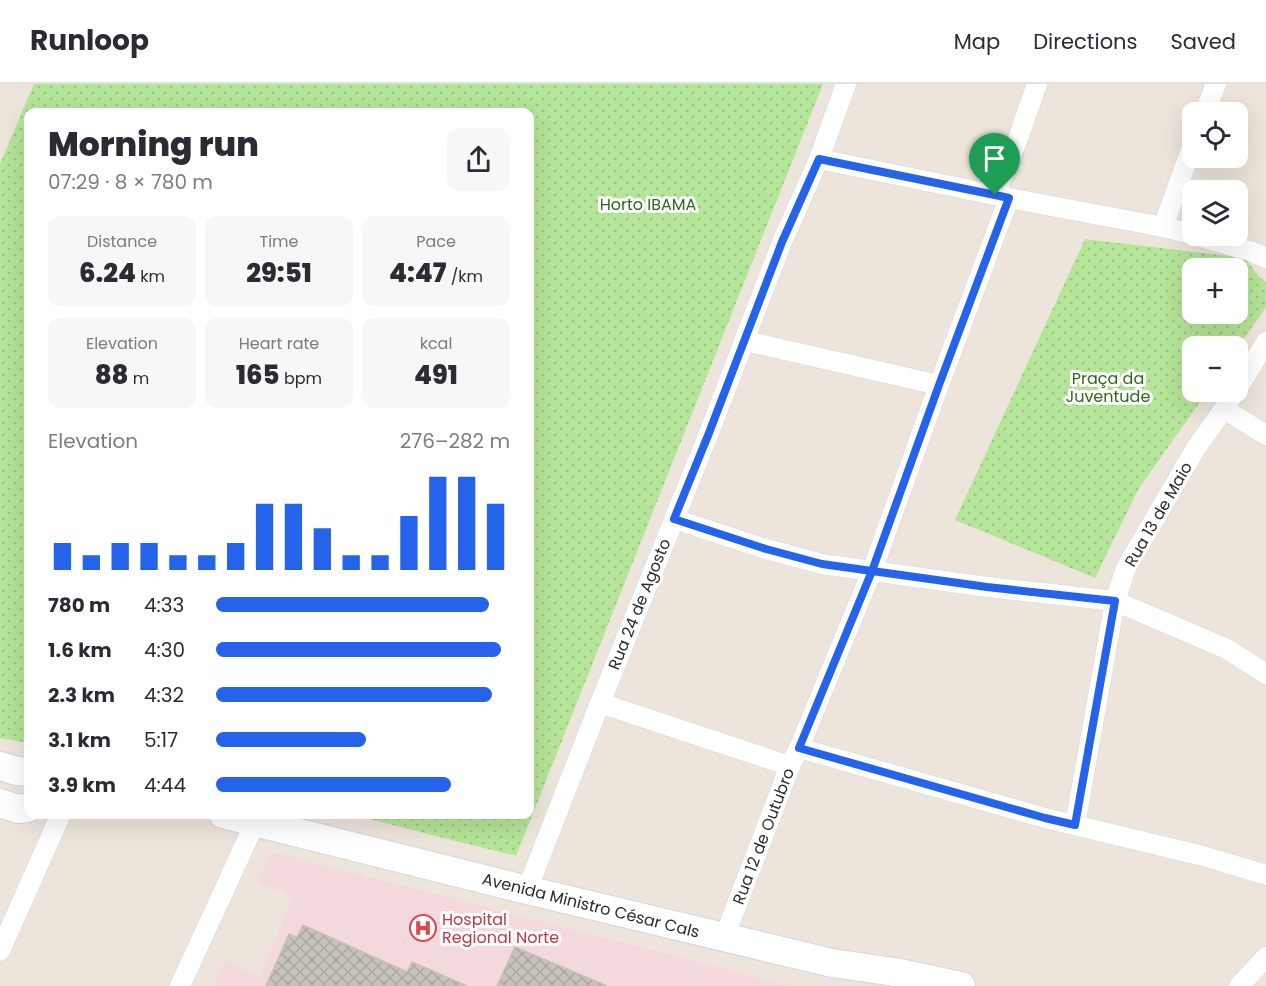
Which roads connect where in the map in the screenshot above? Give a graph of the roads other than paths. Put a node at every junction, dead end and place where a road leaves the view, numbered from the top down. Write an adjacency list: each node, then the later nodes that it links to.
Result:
1 (846, 84): 5 (street, Rua 24 de Agosto)
2 (1036, 84): 7 (street, Rua 12 de Outubro)
3 (1216, 84): 4 (street)
4 (1209, 102)
5 (819, 159): 7 (street); 12 (street, Rua 24 de Agosto)
6 (1184, 168): 8 (street)
7 (1002, 196): 8 (street); 15 (street, Rua 12 de Outubro)
8 (1163, 226): 9 (street)
9 (1182, 231)
10 (1238, 246): 11 (street)
11 (1261, 252)
12 (745, 340): 15 (street); 19 (street, Rua 24 de Agosto)
13 (1266, 342): 14 (street, Rua 13 de Maio)
14 (1248, 371)
15 (939, 385): 20 (street, Rua 12 de Outubro)
16 (1228, 402): 17 (street, Rua 13 de Maio)
17 (1224, 409): 18 (street); 21 (street, Rua 13 de Maio)
18 (1266, 435)
19 (674, 519): 20 (street); 23 (street, Rua 24 de Agosto)
20 (872, 571): 21 (street); 24 (street, Rua 12 de Outubro)
21 (1115, 601): 22 (street); 32 (street, Rua 13 de Maio)
22 (1266, 674)
23 (600, 702): 24 (street); 34 (street, Rua 24 de Agosto)
24 (795, 757): 32 (street); 35 (street, Rua 12 de Outubro)
25 (0, 766): 26 (main road)
26 (24, 772)
27 (0, 803): 28 (main road)
28 (24, 808)
29 (59, 819): 36 (street)
30 (241, 819): 31 (main road, Avenida Ministro César Cals)
31 (255, 823): 34 (main road, Avenida Ministro César Cals); 39 (street)
32 (1075, 825): 33 (street)
33 (1266, 874)
34 (527, 890): 35 (main road, Avenida Ministro César Cals)
35 (724, 938): 38 (main road, Avenida Ministro César Cals)
36 (0, 951)
37 (1266, 957): 41 (street)
38 (895, 979): 40 (main road, Avenida Ministro César Cals)
39 (180, 986)
40 (962, 986)
41 (1239, 986)

